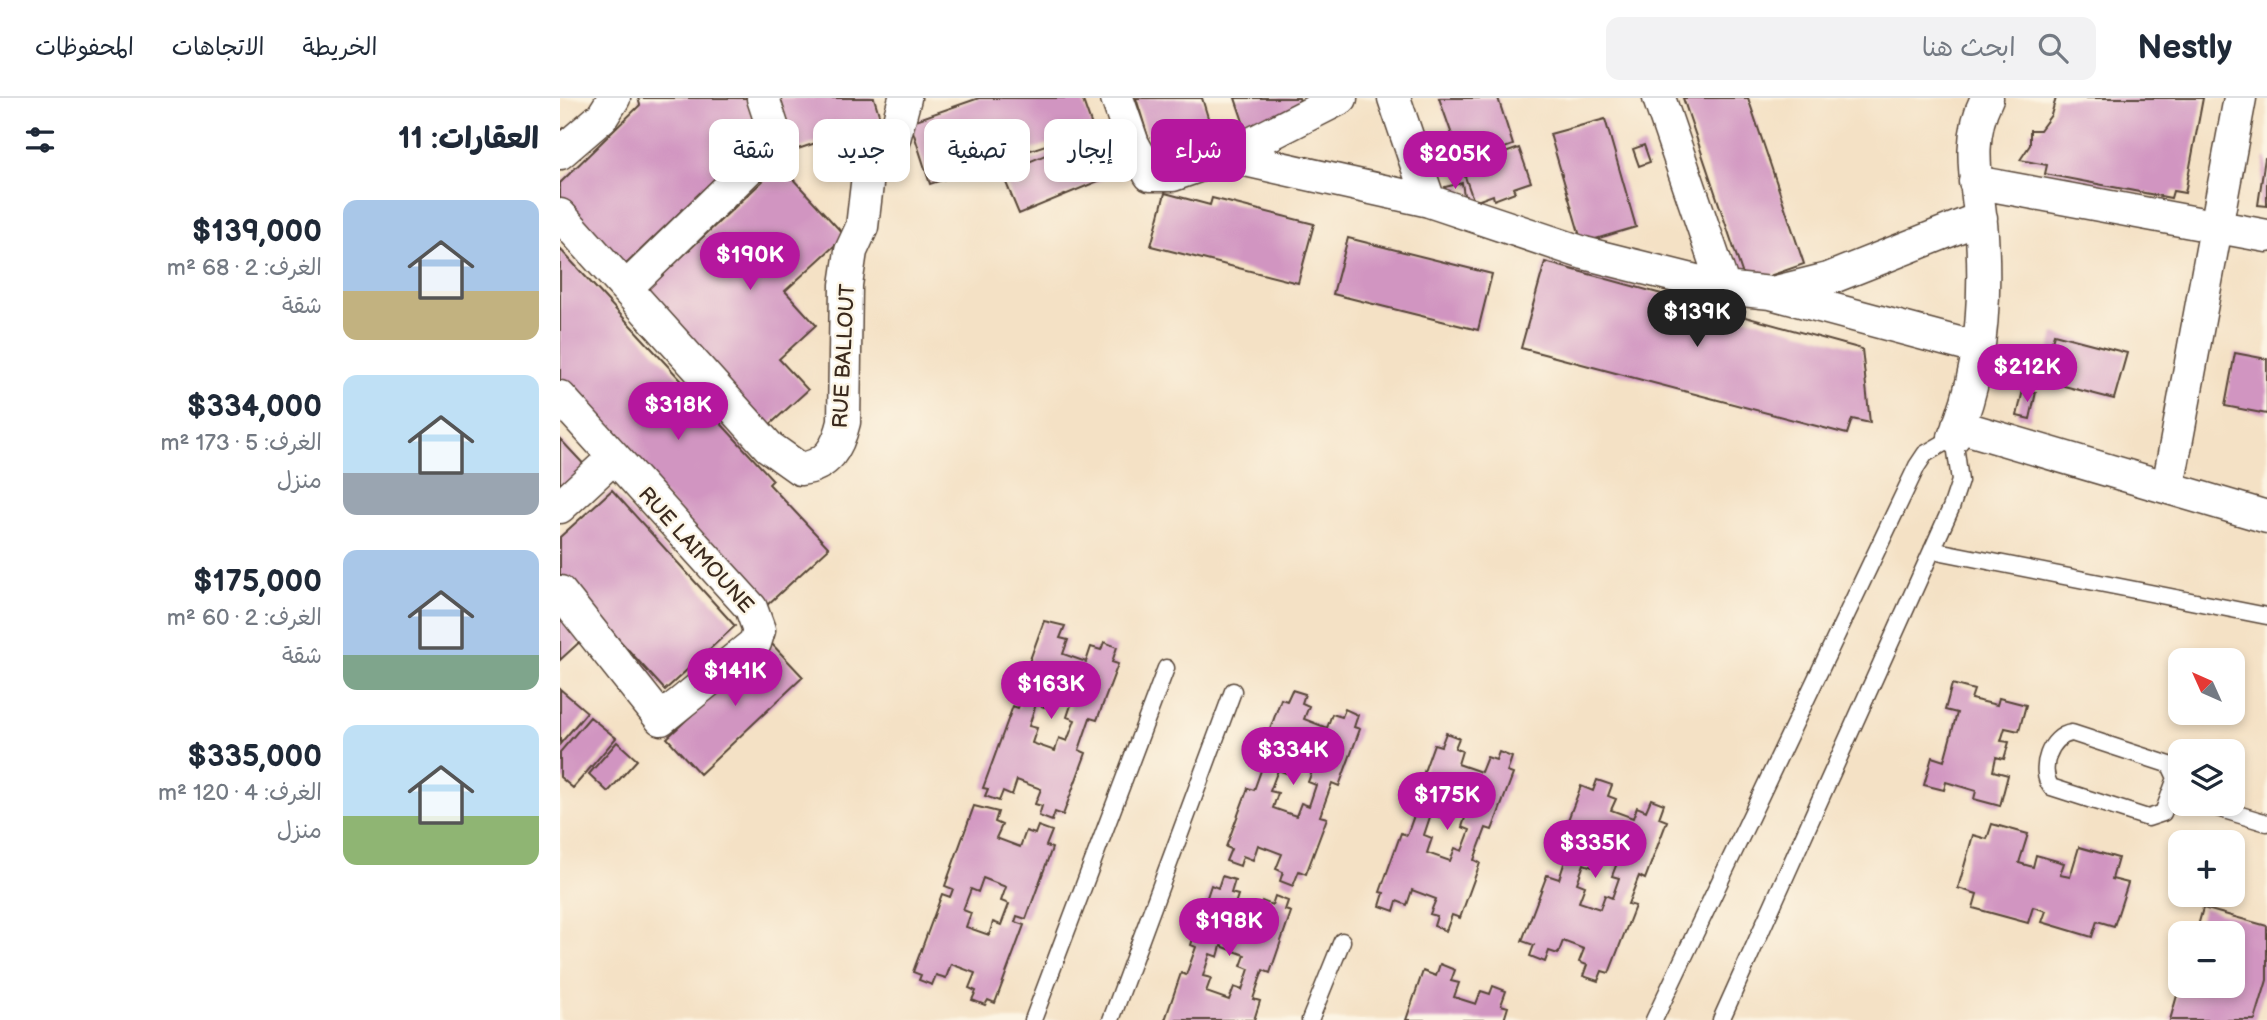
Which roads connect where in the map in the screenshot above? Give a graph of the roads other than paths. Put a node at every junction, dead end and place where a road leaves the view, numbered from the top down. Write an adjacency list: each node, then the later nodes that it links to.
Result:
1 (614, 98): 11 (street)
2 (763, 98): 20 (street)
3 (905, 98): 20 (street, RUE BALLOUT)
4 (1116, 98): 13 (street)
5 (1341, 98): 10 (street)
6 (1394, 98): 15 (street)
7 (1659, 98): 21 (street)
8 (1987, 98): 14 (street)
9 (2240, 98): 18 (street)
10 (1246, 146)
11 (560, 153)
12 (1246, 160): 15 (street)
13 (1151, 175)
14 (1975, 182): 17 (street); 18 (street)
15 (1429, 201): 21 (street)
16 (560, 215): 20 (street, RUE BALLOUT)
17 (1981, 218): 22 (street); 23 (street)
18 (2217, 227): 19 (street); 27 (street)
19 (2267, 236)
20 (626, 288)
21 (1724, 288): 22 (street)
22 (1771, 293): 23 (street)
23 (1977, 348): 25 (street)
24 (560, 397): 26 (street, RUE LAIMOUNE)
25 (1956, 431): 27 (street); 30 (lane); 42 (lane)
26 (614, 457): 28 (street); 31 (street, RUE LAIMOUNE)
27 (2168, 486): 29 (street)
28 (560, 507)
29 (2267, 517)
30 (1932, 550): 32 (lane); 43 (lane)
31 (560, 592)
32 (2267, 616)
33 (1166, 668): 39 (lane)
34 (1233, 691): 40 (lane)
35 (2176, 796): 35 (lane)
36 (2244, 816): 37 (lane)
37 (2267, 823)
38 (1342, 941): 41 (lane)
39 (1033, 1020)
40 (1111, 1020)
41 (1310, 1020)
42 (1654, 1020)
43 (1721, 1020)

